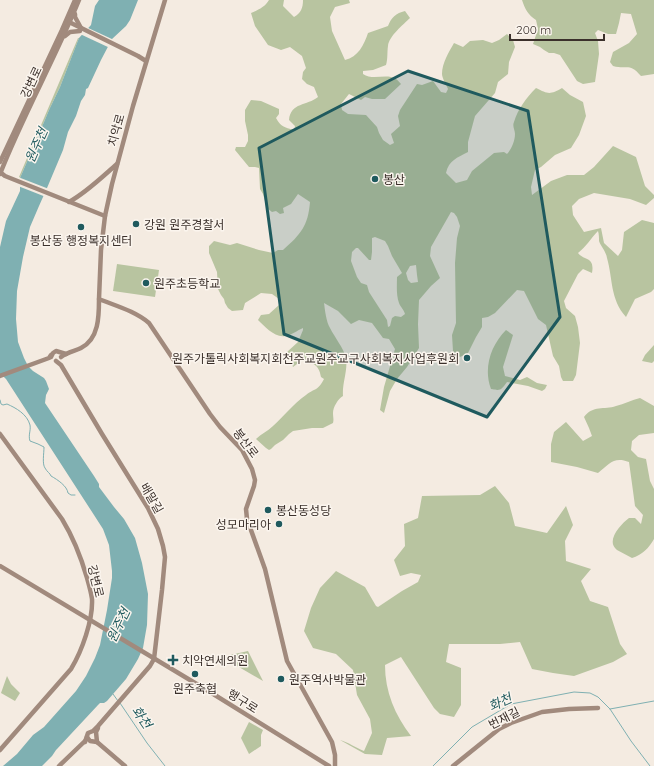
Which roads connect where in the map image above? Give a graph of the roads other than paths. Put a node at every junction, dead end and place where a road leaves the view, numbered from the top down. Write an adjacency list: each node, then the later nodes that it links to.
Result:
1 (75, 0): 5 (street, 강변로)
2 (79, 0): 4 (street, 강변로)
3 (165, 0): 8 (street, 치악로)
4 (75, 10): 5 (street, 강변로); 6 (street)
5 (67, 23): 6 (street); 7 (street, 강변로); 9 (street, 강변로)
6 (78, 28): 7 (street); 8 (street)
7 (63, 37): 11 (street, 강변로)
8 (146, 61): 10 (street, 치악로)
9 (0, 162)
10 (116, 164): 12 (street); 13 (street, 치악로)
11 (1, 174): 12 (street)
12 (69, 202): 13 (street)
13 (105, 216): 14 (street)
14 (100, 299): 15 (street); 28 (street, 봉산로)
15 (56, 358): 16 (street); 20 (street, 배말길)
16 (0, 376)
17 (0, 434): 19 (street, 강변로)
18 (0, 566): 19 (street)
19 (92, 621): 20 (street, 행구로); 24 (street, 강변로)
20 (154, 658): 22 (street, 배말길); 27 (street, 행구로)
21 (598, 708): 29 (street, 번재길)
22 (98, 726): 23 (street); 23 (street, 배말길)
23 (92, 739): 25 (street); 26 (street)
24 (0, 750)
25 (59, 766)
26 (125, 766)
27 (329, 766)
28 (335, 766)
29 (453, 766)

